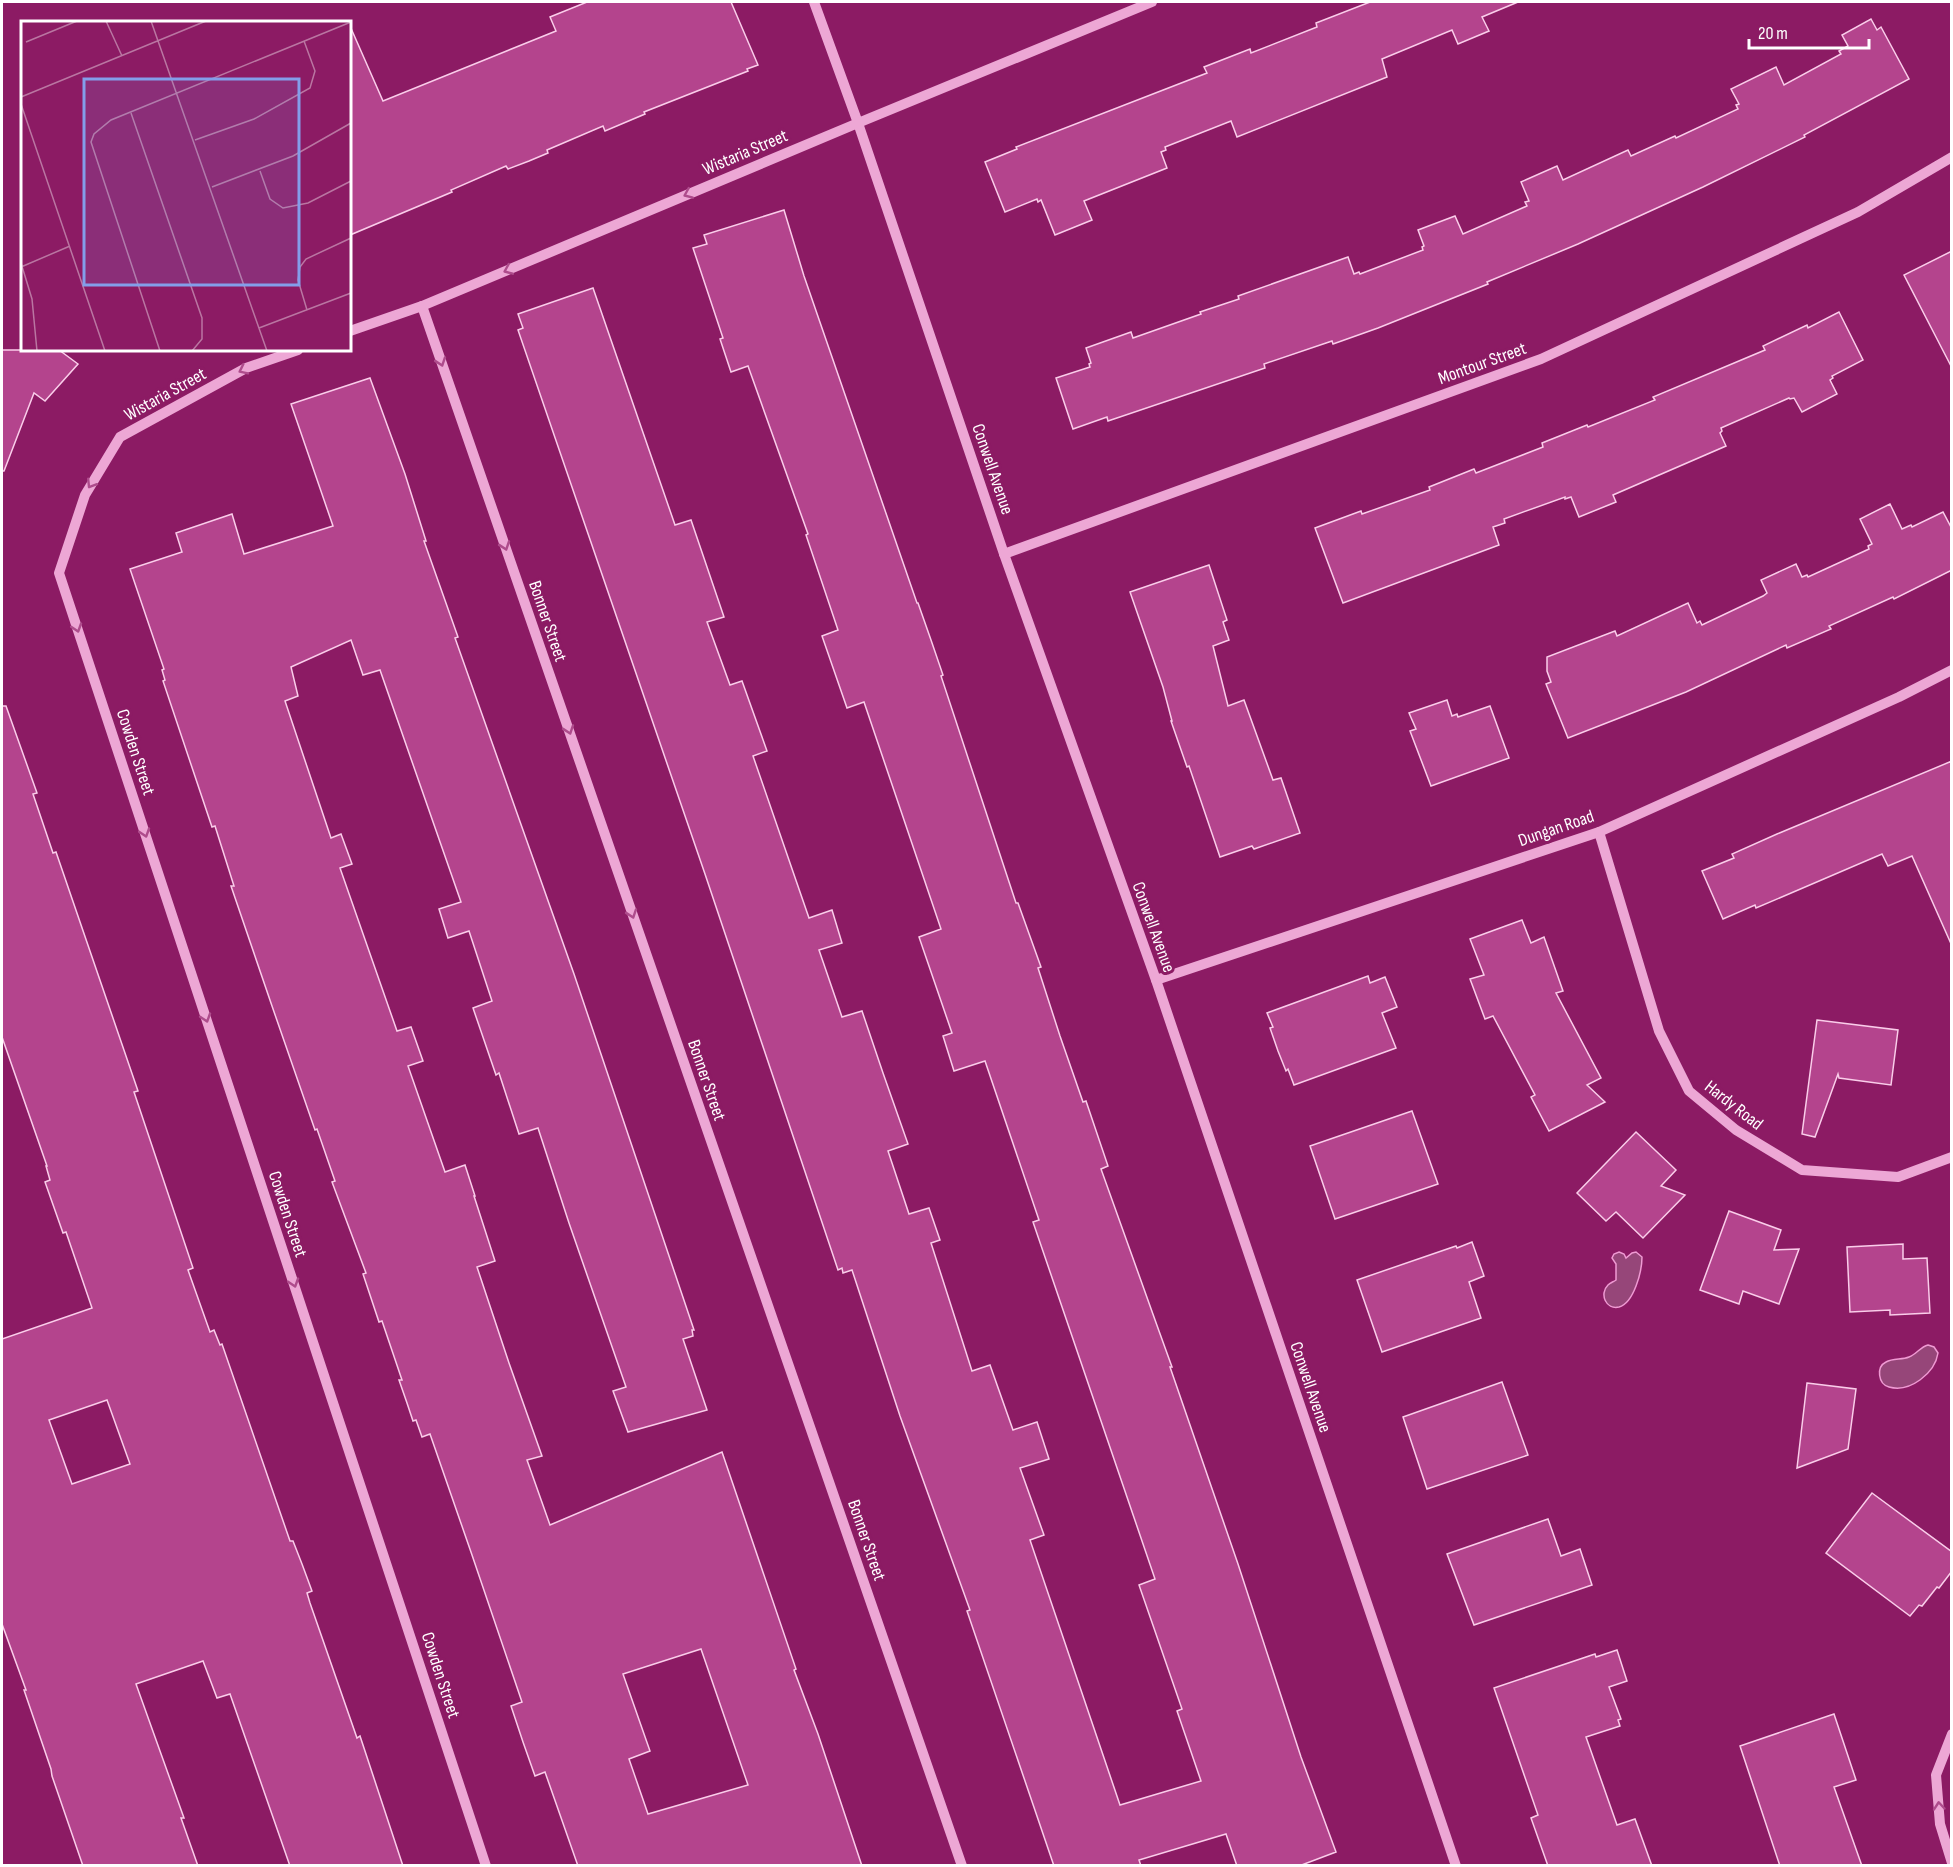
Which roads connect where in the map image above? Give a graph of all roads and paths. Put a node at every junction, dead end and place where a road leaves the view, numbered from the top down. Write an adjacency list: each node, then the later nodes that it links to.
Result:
1 (814, 2): 3 (street, Conwell Avenue)
2 (1152, 2): 3 (street, Wistaria Street)
3 (858, 123): 5 (street, Wistaria Street, one-way to 5); 8 (street, Conwell Avenue)
4 (1952, 157): 8 (street, Montour Street)
5 (422, 306): 6 (street, Wistaria Street); 17 (street, Bonner Street, one-way to 17)
6 (351, 331)
7 (295, 351): 9 (street, Wistaria Street, one-way to 9)
8 (1004, 554): 12 (street, Conwell Avenue)
9 (59, 573): 16 (street, Cowden Street, one-way to 16)
10 (1952, 670): 11 (street, Dungan Road)
11 (1599, 832): 12 (street, Dungan Road); 13 (street, Hardy Road)
12 (1156, 980): 18 (street, Conwell Avenue)
13 (1952, 1157)
14 (1952, 1734): 15 (street, one-way to 14)
15 (1952, 1863)
16 (486, 1866)
17 (962, 1866)
18 (1456, 1866)

